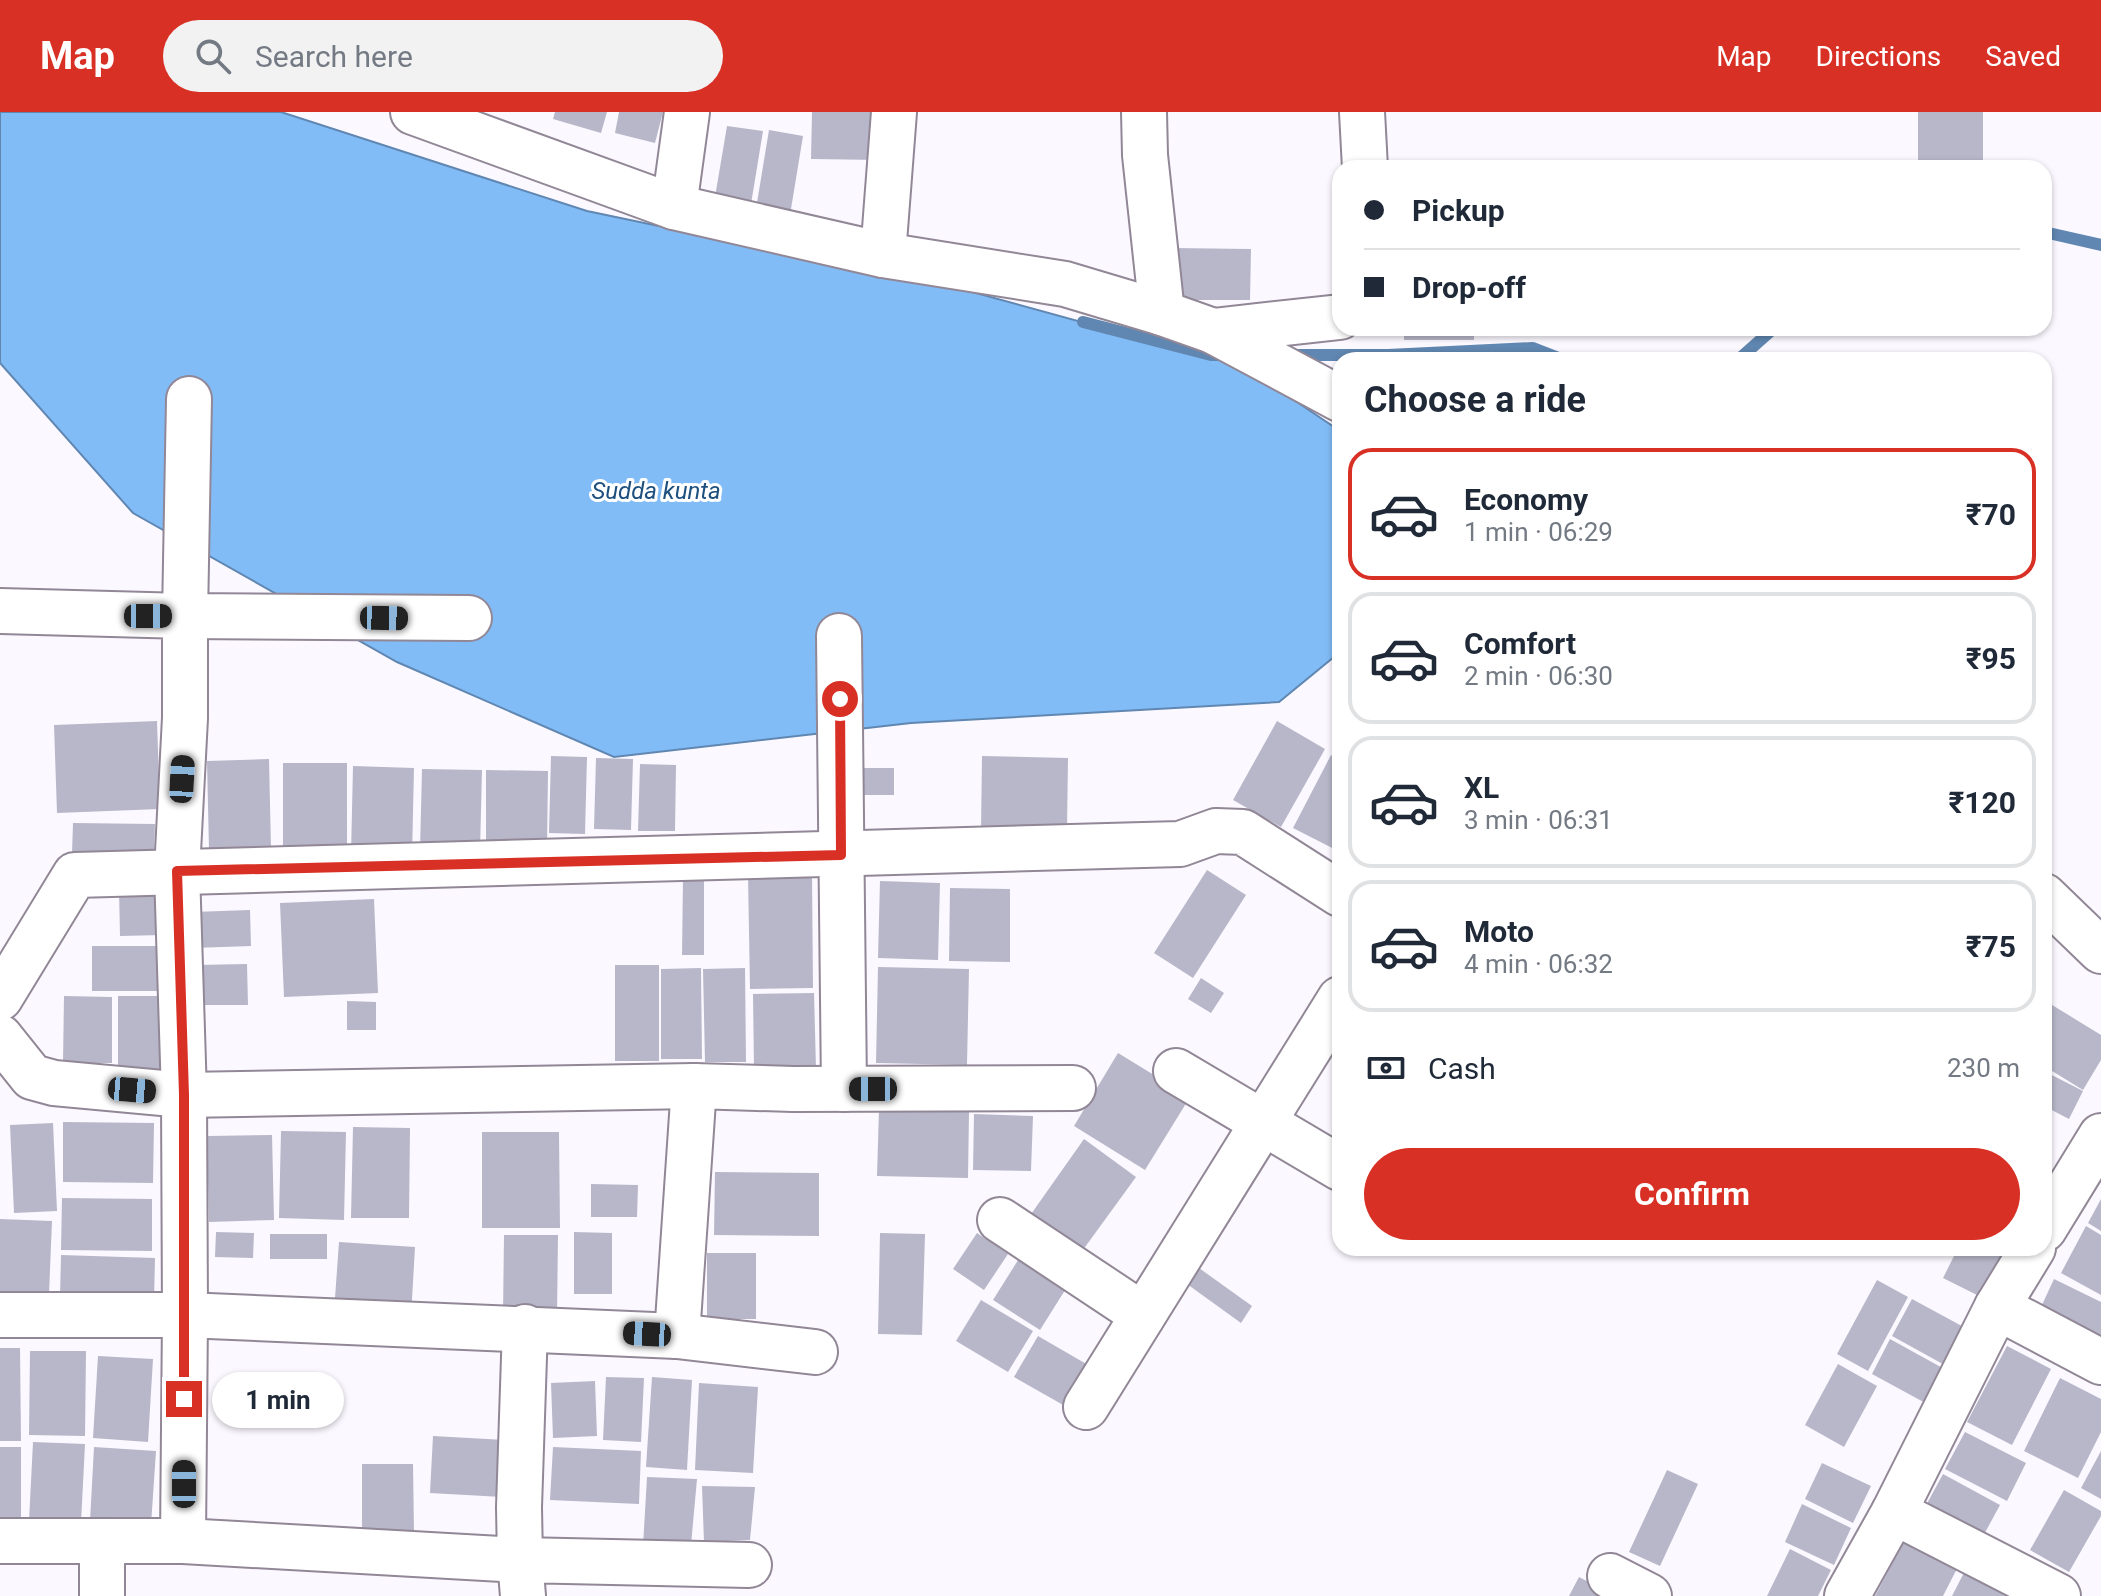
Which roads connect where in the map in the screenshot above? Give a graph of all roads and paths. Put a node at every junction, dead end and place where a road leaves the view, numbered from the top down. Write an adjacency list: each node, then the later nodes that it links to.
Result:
1 (413, 112): 7 (street)
2 (687, 112): 7 (street)
3 (894, 112): 8 (street)
4 (1144, 112): 9 (street)
5 (1362, 112): 6 (street)
6 (1365, 160)
7 (674, 207): 8 (street)
8 (883, 255): 9 (street)
9 (1150, 309): 11 (street)
10 (1332, 318): 11 (street)
11 (1213, 331): 12 (street)
12 (1332, 395)
13 (189, 399): 15 (street)
14 (0, 611): 15 (street)
15 (185, 616): 16 (street); 19 (street)
16 (469, 618)
17 (839, 636): 18 (street)
18 (841, 855): 19 (street); 20 (street); 29 (street)
19 (177, 871): 23 (street); 30 (street)
20 (1332, 889)
21 (2052, 904): 22 (street)
22 (2101, 951)
23 (0, 998)
24 (1332, 1012): 31 (street)
25 (0, 1037): 30 (street)
26 (1176, 1071): 31 (street)
27 (694, 1086): 29 (street); 30 (street); 42 (street)
28 (1073, 1088): 29 (street)
29 (844, 1089)
30 (184, 1095): 39 (street)
31 (1264, 1121): 33 (street); 40 (street)
32 (2101, 1136): 34 (street)
33 (1332, 1163)
34 (2052, 1216)
35 (1000, 1220): 40 (street)
36 (2028, 1256): 37 (street)
37 (1997, 1307): 44 (street); 46 (street)
38 (0, 1315): 39 (street)
39 (185, 1315): 41 (street); 49 (street)
40 (1143, 1315): 45 (street)
41 (525, 1327): 42 (street); 52 (street)
42 (677, 1336): 43 (street)
43 (815, 1352)
44 (2101, 1362)
45 (1086, 1407)
46 (1894, 1512): 55 (street); 56 (street)
47 (0, 1541): 48 (street)
48 (102, 1541): 49 (street); 53 (street)
49 (183, 1541): 52 (street)
50 (749, 1565): 52 (street)
51 (1610, 1576): 54 (street)
52 (522, 1578)
53 (102, 1596)
54 (1649, 1596)
55 (1847, 1596)
56 (2058, 1596)

